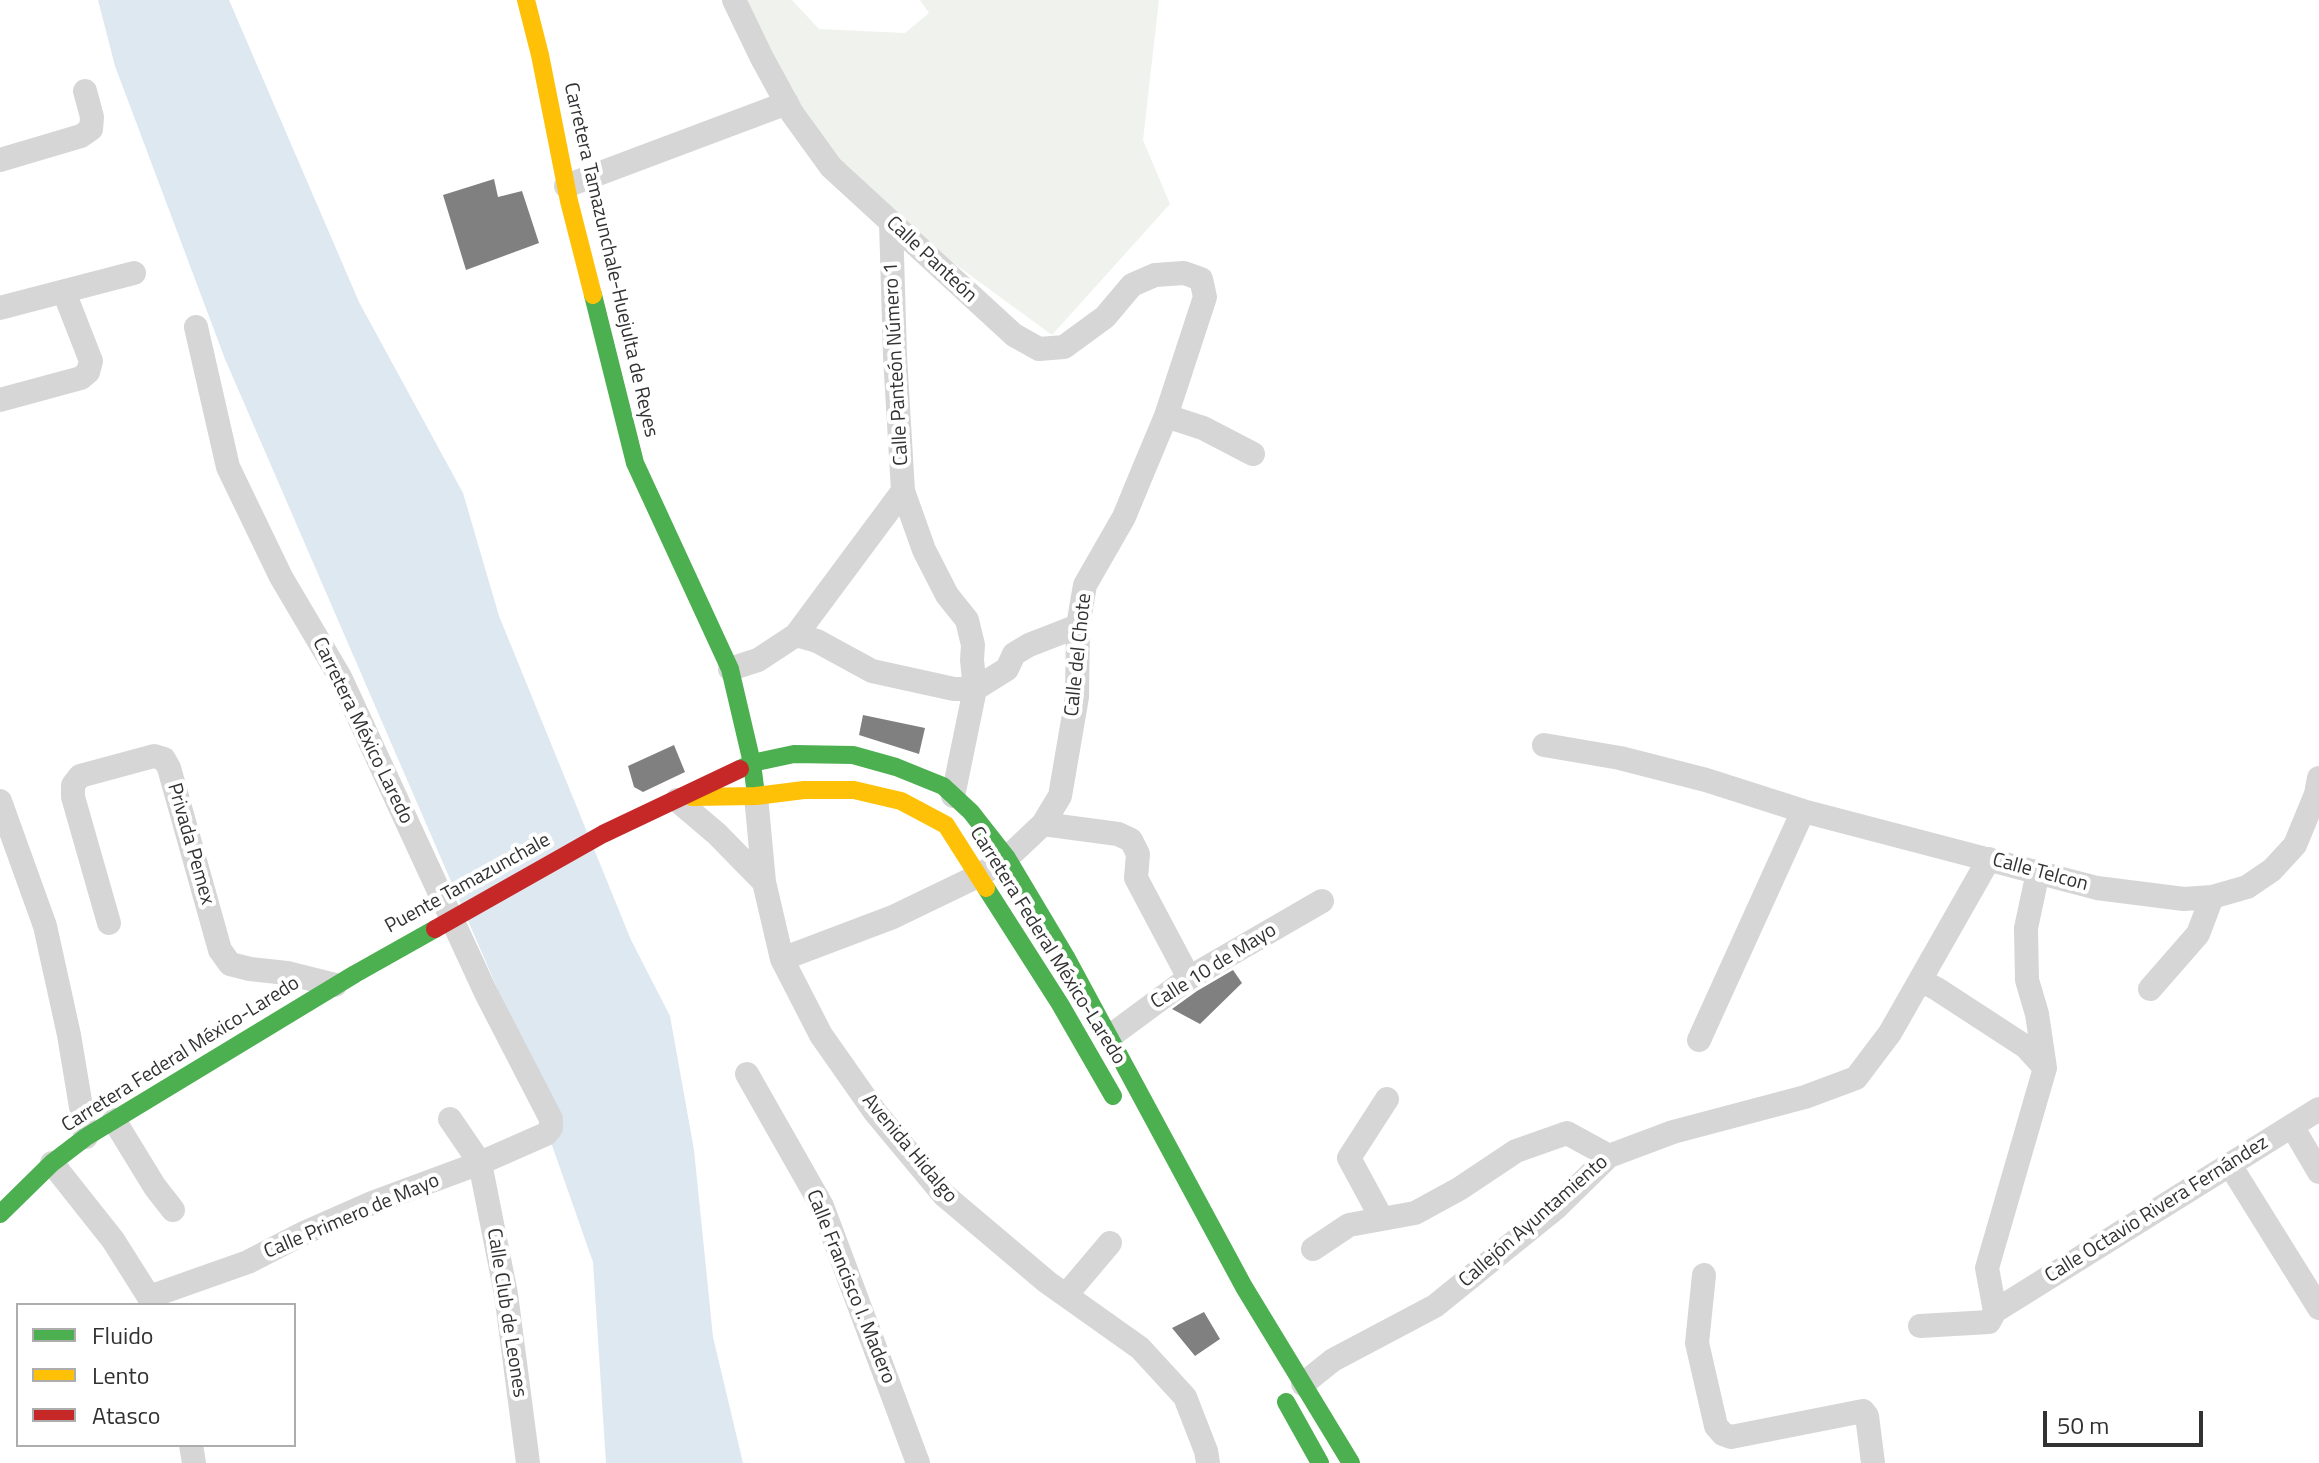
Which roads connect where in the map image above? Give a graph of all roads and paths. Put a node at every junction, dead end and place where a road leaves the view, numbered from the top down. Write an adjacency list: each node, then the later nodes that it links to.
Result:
1 (526, 0): 6 (main road, Carretera Tamazunchale-Huejulta de Reyes)
2 (734, 0): 4 (street, Calle Panteón)
3 (85, 91): 5 (street)
4 (787, 103): 6 (street); 7 (street, Calle Panteón)
5 (0, 160)
6 (566, 186): 19 (main road, Carretera Tamazunchale-Huejulta de Reyes)
7 (891, 222): 9 (street, Calle Panteón); 16 (street, Calle Panteón Número 1)
8 (134, 273): 10 (street)
9 (1201, 279): 14 (street, Calle del Chote)
10 (64, 292): 11 (street); 13 (street)
11 (0, 308)
12 (196, 327): 53 (street, Carretera México Laredo)
13 (0, 400)
14 (1166, 416): 15 (street); 17 (street, Calle del Chote)
15 (1253, 454)
16 (903, 491): 18 (street, Calle Panteón Número 1); 20 (street)
17 (1078, 626): 20 (street); 29 (street, Calle del Chote)
18 (796, 635): 19 (street, Calle Panteón Número 1); 20 (street)
19 (730, 669): 22 (main road, Carretera Tamazunchale-Huejulta de Reyes)
20 (975, 689): 25 (street)
21 (1544, 745): 28 (street, Calle Telcon)
22 (752, 763): 24 (main road, Carretera Tamazunchale-Huejulta de Reyes); 25 (main road, Carretera Federal México-Laredo); 26 (main road, Carretera Federal México-Laredo)
23 (2319, 778): 35 (street, Calle Telcon)
24 (756, 796): 26 (main road, Carretera Federal México-Laredo); 33 (main road, Carretera Federal México-Laredo); 34 (street, Avenida Hidalgo)
25 (953, 796): 30 (main road, Carretera Federal México-Laredo)
26 (680, 799): 34 (street); 40 (main road, Puente Tamazunchale)
27 (0, 801): 54 (street)
28 (1803, 811): 31 (street, Calle Telcon); 44 (street)
29 (1043, 824): 30 (street, Calle del Chote); 39 (street)
30 (1007, 858): 33 (street, Calle del Chote); 43 (main road, Carretera Federal México-Laredo)
31 (1989, 859): 32 (street, Calle Telcon); 41 (street, Callejón Ayuntamiento)
32 (2038, 872): 35 (street, Calle Telcon); 45 (street)
33 (978, 876): 38 (street, Calle del Chote); 48 (main road, Carretera Federal México-Laredo)
34 (764, 882): 38 (street, Avenida Hidalgo)
35 (2212, 897): 42 (street)
36 (1322, 901): 39 (street, Calle 10 de Mayo)
37 (109, 923): 40 (street, Privada Pemex)
38 (782, 959): 67 (street, Avenida Hidalgo)
39 (1189, 978): 43 (street, Calle 10 de Mayo)
40 (345, 979): 51 (main road, Carretera Federal México-Laredo)
41 (1920, 980): 45 (street); 55 (street, Callejón Ayuntamiento)
42 (2150, 989)
43 (1109, 1037): 66 (main road, Carretera Federal México-Laredo)
44 (1699, 1040)
45 (2045, 1068): 71 (street)
46 (747, 1074): 75 (street, Calle Francisco I. Madero)
47 (1387, 1099): 62 (street)
48 (1119, 1106)
49 (2319, 1109): 52 (street, Calle Octavio Rivera Fernández)
50 (450, 1119): 57 (street)
51 (114, 1120): 54 (main road, Carretera Federal México-Laredo); 60 (street)
52 (2292, 1126): 58 (street, Calle Octavio Rivera Fernández); 59 (street)
53 (551, 1128): 57 (street, Calle Primero de Mayo)
54 (86, 1137): 56 (main road, Carretera Federal México-Laredo)
55 (1609, 1156): 62 (street); 73 (street, Callejón Ayuntamiento)
56 (52, 1163): 61 (main road, Carretera Federal México-Laredo); 69 (street)
57 (480, 1163): 69 (street, Calle Primero de Mayo); 74 (street, Calle Club de Leones)
58 (2230, 1165): 70 (street); 71 (street, Calle Octavio Rivera Fernández)
59 (2319, 1172)
60 (173, 1210)
61 (0, 1214)
62 (1382, 1219): 64 (street)
63 (1110, 1243): 67 (street)
64 (1313, 1249)
65 (1704, 1275): 79 (street)
66 (1244, 1287): 68 (main road); 73 (main road, Carretera Federal México-Laredo)
67 (1066, 1295): 76 (street, Avenida Hidalgo)
68 (1227, 1297)
69 (150, 1301)
70 (2319, 1308)
71 (1995, 1311): 72 (street, Calle Octavio Rivera Fernández)
72 (1920, 1326)
73 (1291, 1386): 77 (main road, Carretera Federal México-Laredo); 78 (main road, Carretera Federal México-Laredo)
74 (528, 1463)
75 (918, 1463)
76 (1208, 1463)
77 (1320, 1463)
78 (1351, 1463)
79 (1873, 1463)

